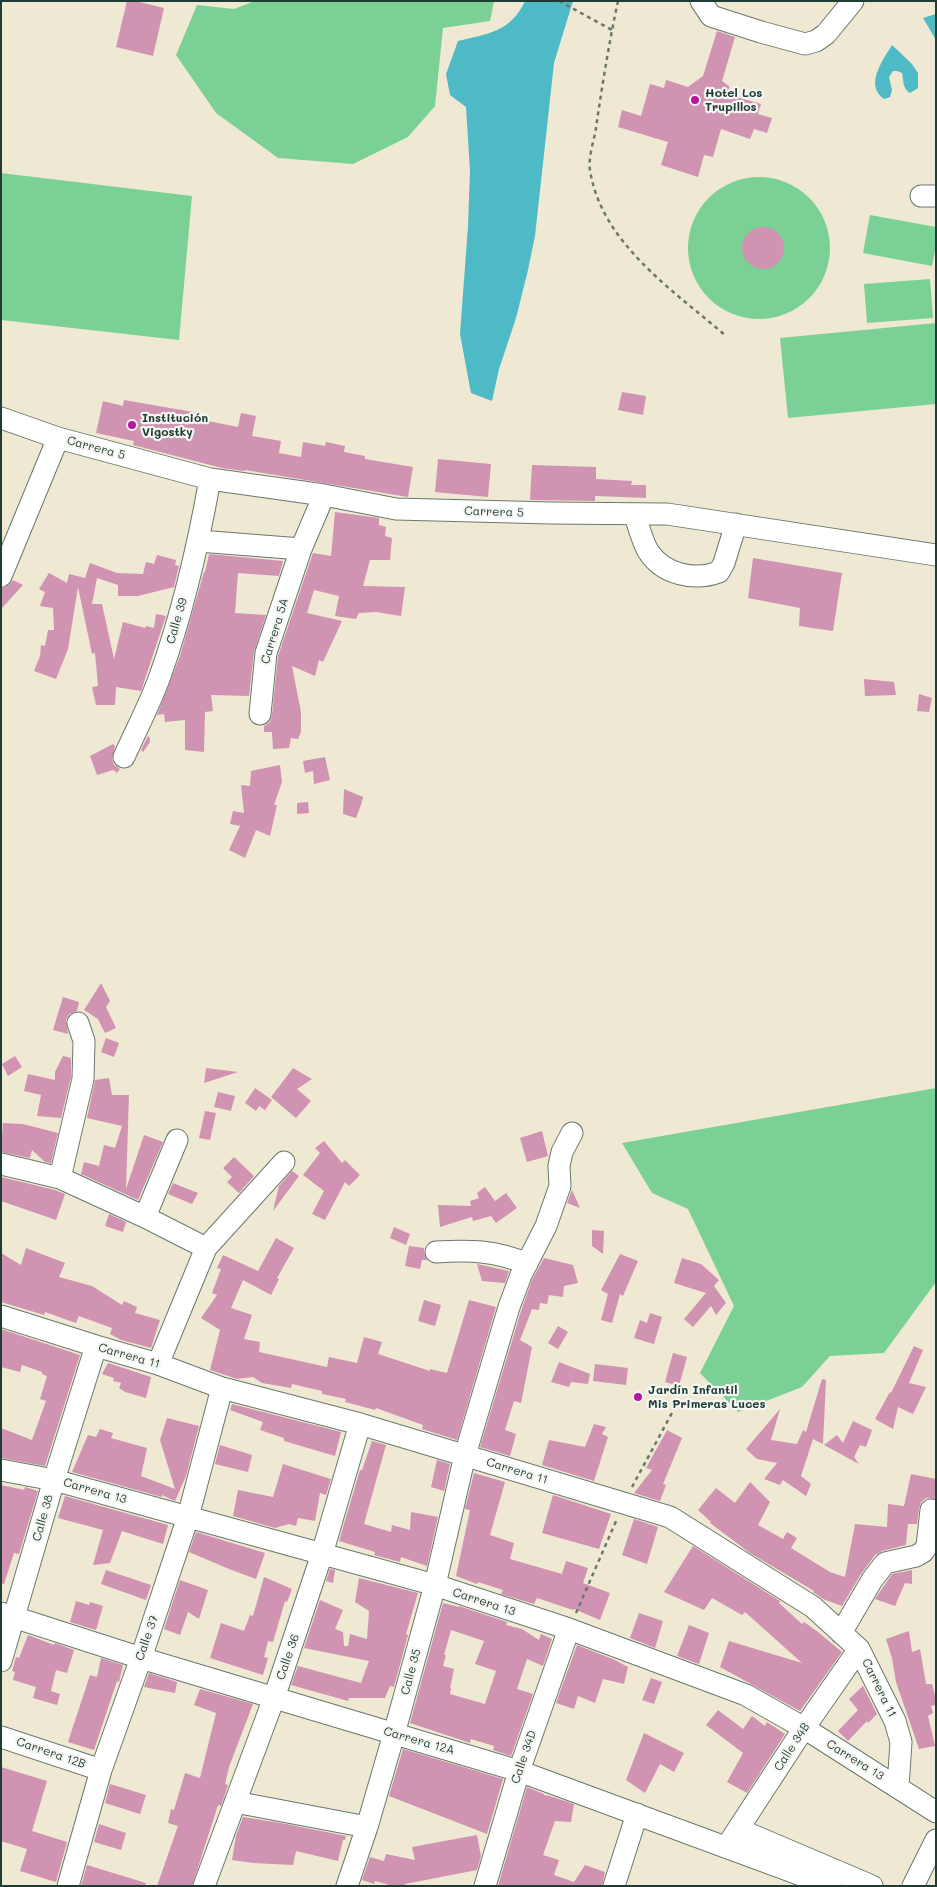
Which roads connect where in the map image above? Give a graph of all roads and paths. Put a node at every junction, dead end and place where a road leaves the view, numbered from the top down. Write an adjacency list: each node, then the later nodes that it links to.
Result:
1 (560, 1): 5 (path)
2 (618, 1): 5 (path)
3 (701, 1): 4 (street)
4 (853, 1)
5 (612, 30): 6 (path)
6 (726, 336)
7 (1, 418): 8 (street, Carrera 5)
8 (58, 438): 9 (street, Carrera 5); 16 (street, Carrera 5)
9 (210, 479): 10 (street, Carrera 5); 13 (street, Calle 39)
10 (324, 495): 11 (street, Carrera 5); 14 (street, Carrera 5A)
11 (634, 514): 12 (street, Carrera 5); 12 (street)
12 (736, 524): 15 (street, Carrera 5)
13 (199, 541): 14 (street); 18 (street, Calle 39)
14 (301, 549): 17 (street, Carrera 5A)
15 (936, 555)
16 (1, 576)
17 (260, 714)
18 (124, 757)
19 (78, 1023): 24 (street)
20 (572, 1133): 28 (street, Calle 35)
21 (177, 1140): 25 (street)
22 (284, 1162): 26 (street)
23 (1, 1164): 24 (street)
24 (60, 1178): 25 (street)
25 (145, 1217): 26 (street)
26 (206, 1248): 31 (street)
27 (436, 1252): 28 (street)
28 (527, 1264): 34 (street, Calle 35)
29 (1, 1316): 30 (street, Carrera 11)
30 (96, 1346): 31 (street, Carrera 11); 36 (street, Calle 38)
31 (158, 1364): 32 (street, Carrera 11)
32 (222, 1388): 33 (street, Carrera 11); 38 (street, Calle 37)
33 (360, 1424): 34 (street, Carrera 11); 39 (street, Calle 36)
34 (465, 1455): 40 (street, Calle 35); 43 (street, Carrera 11)
35 (1, 1470): 36 (street, Carrera 13)
36 (54, 1480): 38 (street, Carrera 13); 41 (street, Calle 38)
37 (931, 1510): 43 (street)
38 (188, 1517): 39 (street, Carrera 13); 45 (street, Calle 37)
39 (322, 1554): 40 (street, Carrera 13); 47 (street, Calle 36)
40 (435, 1585): 42 (street, Carrera 13); 49 (street, Calle 35)
41 (8, 1615): 45 (street, Carrera 12A); 46 (street, Calle 38)
42 (569, 1629): 48 (street, Carrera 13); 52 (street, Calle 34D)
43 (841, 1632): 44 (street, Carrera 11)
44 (859, 1649): 48 (street, Calle 34B); 53 (street, Carrera 11)
45 (141, 1658): 47 (street, Carrera 12A); 51 (street, Calle 37)
46 (1, 1661)
47 (274, 1698): 49 (street, Carrera 12A); 54 (street, Calle 36)
48 (804, 1728): 53 (street, Carrera 13); 58 (street, Calle 34B)
49 (394, 1734): 52 (street, Carrera 12A); 57 (street, Calle 35)
50 (1, 1736): 51 (street, Carrera 12B)
51 (101, 1770): 62 (street, Calle 37)
52 (518, 1770): 56 (street, Carrera 12A); 64 (street, Calle 34D)
53 (898, 1787): 55 (street, Carrera 13)
54 (234, 1802): 57 (street); 63 (street, Calle 36)
55 (936, 1812)
56 (637, 1814): 60 (street, Carrera 12A); 65 (street)
57 (367, 1827): 61 (street, Calle 35)
58 (738, 1829): 60 (street, Calle 34B); 67 (street)
59 (936, 1840): 68 (street)
60 (727, 1846): 66 (street, Carrera 12A)
61 (350, 1885)
62 (68, 1886)
63 (204, 1886)
64 (485, 1886)
65 (614, 1886)
66 (831, 1886)
67 (872, 1886)
68 (913, 1886)

